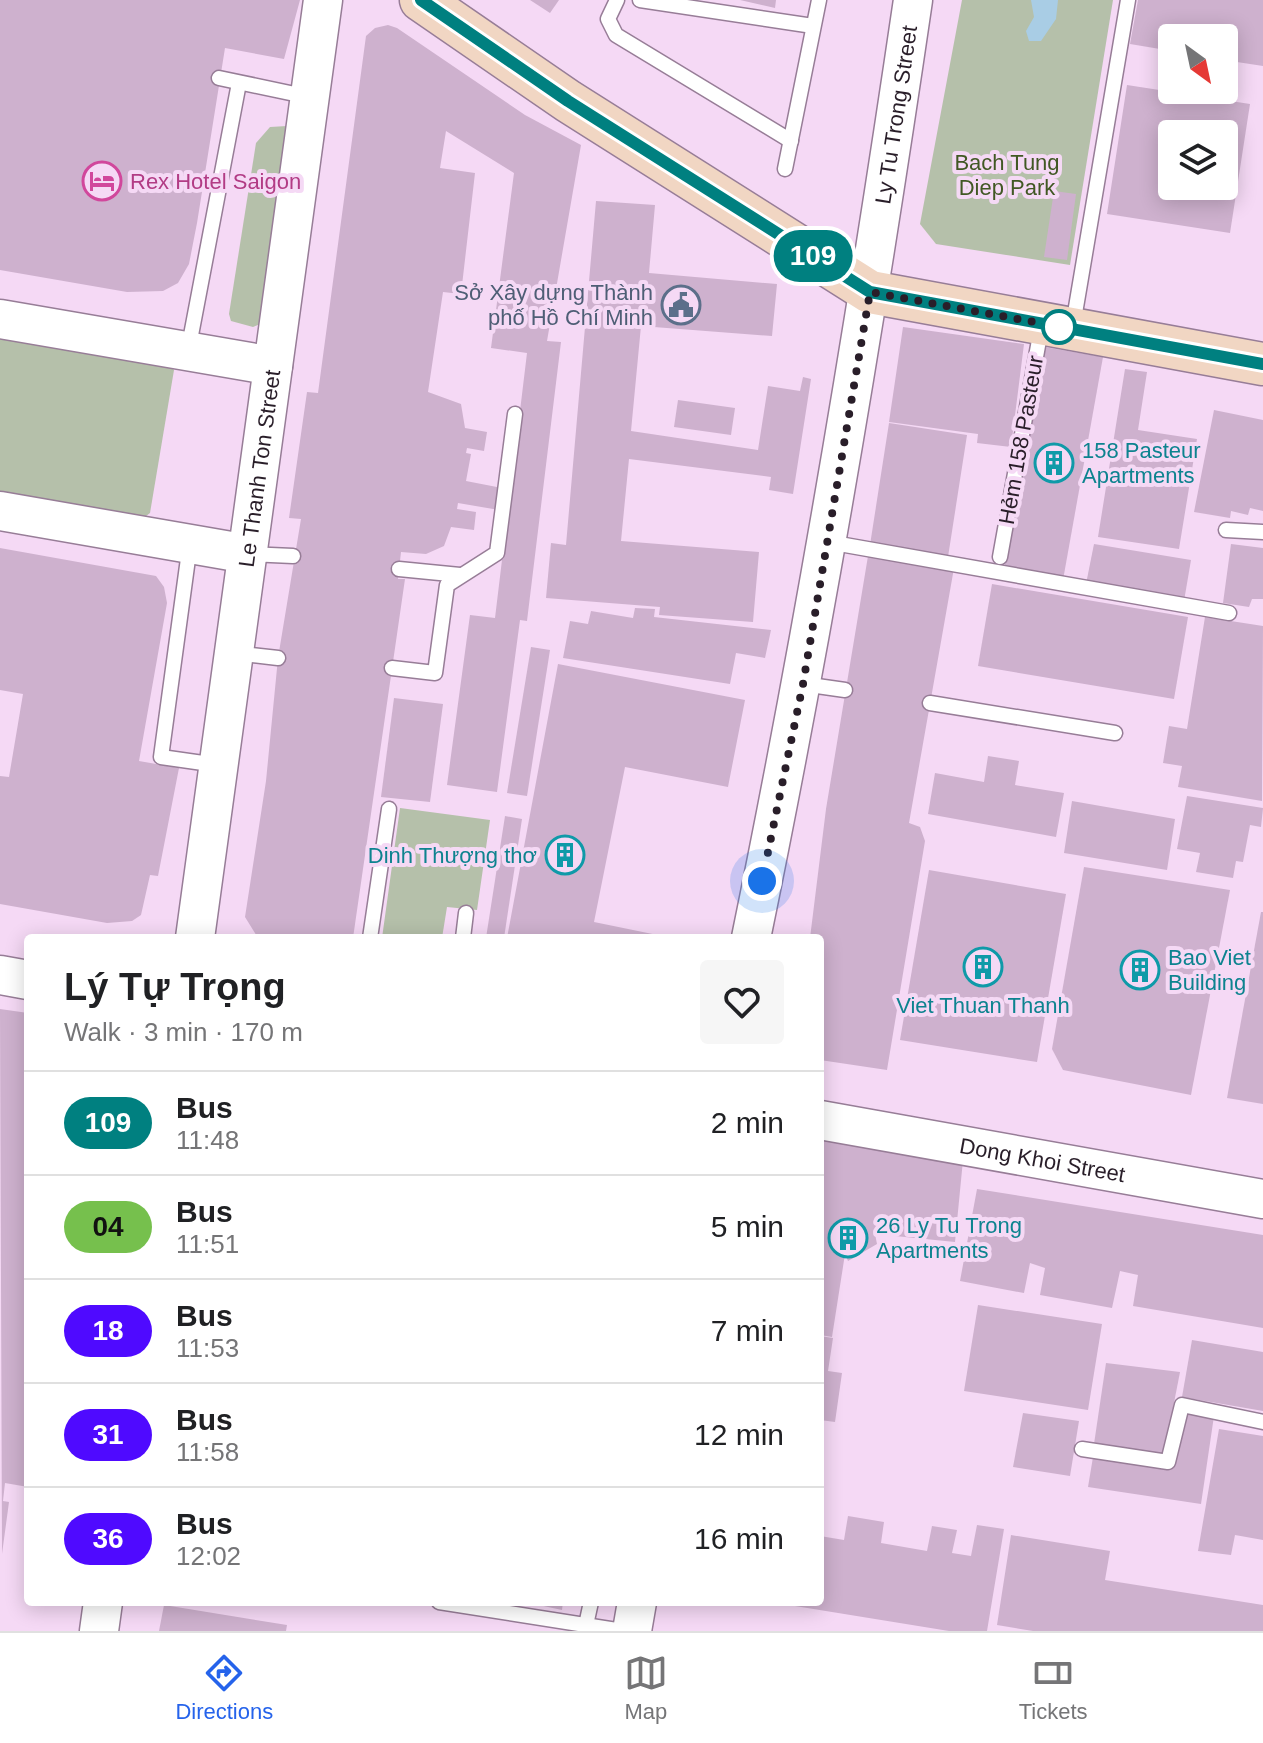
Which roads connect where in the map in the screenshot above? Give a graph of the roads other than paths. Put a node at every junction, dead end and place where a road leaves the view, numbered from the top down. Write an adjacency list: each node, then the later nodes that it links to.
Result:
1 (323, 0): 11 (street, Le Thanh Ton Street)
2 (421, 0): 14 (main road)
3 (617, 0): 12 (lane)
4 (640, 0): 8 (lane)
5 (819, 0): 8 (lane)
6 (913, 0): 14 (street, Ly Tu Trong Street)
7 (1128, 0): 16 (lane, Hẻm 158 Pasteur)
8 (813, 26): 12 (lane)
9 (219, 78): 10 (lane)
10 (239, 83): 11 (lane); 17 (lane)
11 (310, 97): 19 (street, Le Thanh Ton Street)
12 (791, 141): 13 (lane)
13 (785, 169)
14 (870, 292): 16 (main road); 24 (street, Ly Tu Trong Street)
15 (0, 319): 17 (street)
16 (1057, 327): 18 (main road); 28 (lane, Hẻm 158 Pasteur)
17 (188, 351): 19 (street)
18 (1263, 364)
19 (273, 366): 26 (street, Le Thanh Ton Street)
20 (515, 414): 30 (lane)
21 (0, 511): 25 (street)
22 (1226, 530): 23 (lane)
23 (1263, 532)
24 (826, 542): 31 (lane); 35 (street, Ly Tu Trong Street)
25 (190, 544): 26 (street); 39 (lane)
26 (248, 554): 27 (lane); 32 (street, Le Thanh Ton Street)
27 (293, 556)
28 (1000, 557)
29 (399, 569): 30 (lane)
30 (460, 575): 34 (lane)
31 (1229, 613)
32 (234, 653): 33 (lane); 39 (street, Le Thanh Ton Street)
33 (278, 658)
34 (392, 668)
35 (803, 684): 36 (lane); 45 (street, Ly Tu Trong Street)
36 (845, 690)
37 (930, 703): 38 (lane)
38 (1115, 733)
39 (218, 765): 42 (street, Le Thanh Ton Street)
40 (389, 809): 43 (lane)
41 (466, 913): 44 (lane)
42 (196, 934)
43 (371, 934)
44 (463, 934)
45 (752, 934)
46 (0, 975): 47 (street)
47 (24, 979)
48 (824, 1121): 49 (street, Dong Khoi Street)
49 (1263, 1199)
50 (1263, 1422): 51 (lane)
51 (1082, 1449)
52 (102, 1606): 57 (street)
53 (465, 1606): 56 (lane)
54 (590, 1606): 56 (lane)
55 (636, 1606): 59 (street)
56 (586, 1625): 58 (lane)
57 (99, 1631)
58 (623, 1631)
59 (632, 1631)

